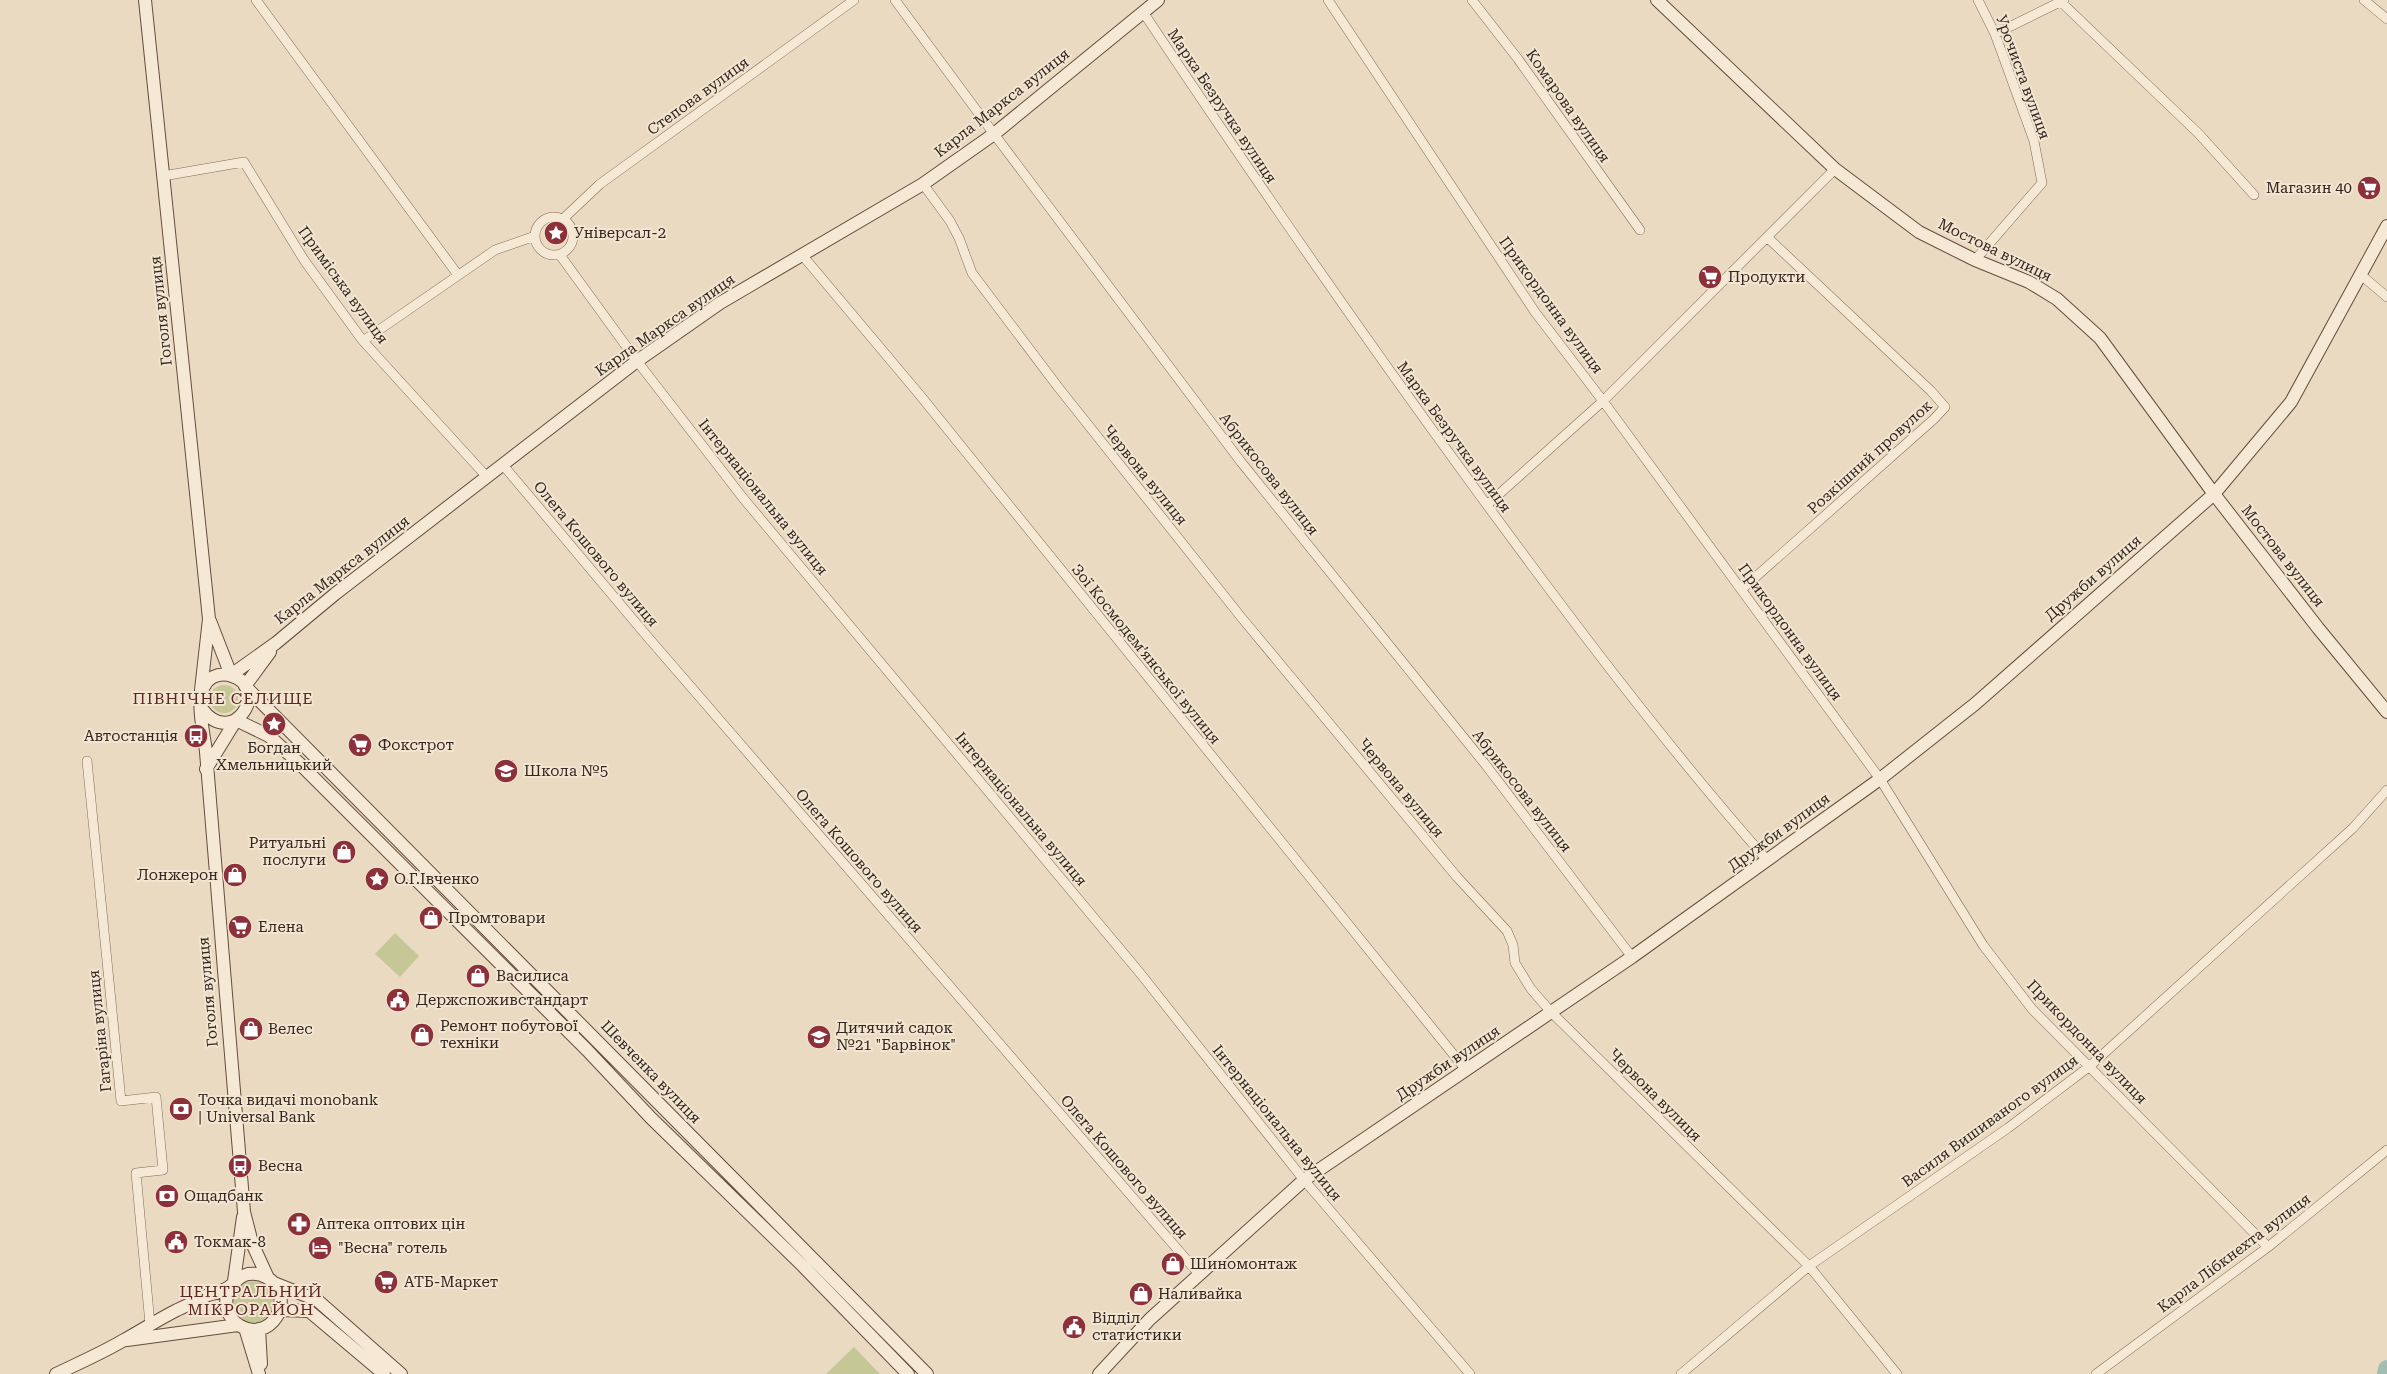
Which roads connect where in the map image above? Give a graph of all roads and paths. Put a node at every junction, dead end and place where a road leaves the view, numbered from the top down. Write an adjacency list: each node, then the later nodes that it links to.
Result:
1 (145, 0): 17 (street, Гоголя вулиця)
2 (256, 0): 29 (street)
3 (854, 0): 20 (street, Степова вулиця)
4 (895, 0): 15 (street, Абрикосова вулиця)
5 (1158, 0): 12 (street, Карла Маркса вулиця)
6 (1328, 0): 33 (street, Прикордонна вулиця)
7 (1472, 0): 22 (street, Комарова вулиця)
8 (1657, 0): 16 (street, Мостова вулиця)
9 (1978, 0): 14 (street, Урочиста вулиця)
10 (2364, 0): 13 (street)
11 (2062, 1): 14 (street); 19 (street)
12 (1143, 12): 15 (street, Карла Маркса вулиця); 37 (street, Марка Безручка вулиця)
13 (2387, 19)
14 (1995, 34): 27 (street, Урочиста вулиця)
15 (994, 134): 18 (street, Карла Маркса вулиця); 52 (street, Абрикосова вулиця)
16 (1835, 169): 24 (street); 27 (street, Мостова вулиця)
17 (163, 176): 31 (street, Приміська вулиця); 39 (street, Гоголя вулиця)
18 (922, 184): 26 (street, Карла Маркса вулиця); 55 (street, Червона вулиця)
19 (2254, 195)
20 (563, 219): 23 (street); 25 (street)
21 (2387, 226): 28 (street, Дружби вулиця)
22 (1640, 230)
23 (535, 236): 25 (street); 29 (street)
24 (1768, 238): 33 (street); 38 (street, Розкішний провулок)
25 (560, 255): 32 (street, Інтернаціональна вулиця)
26 (803, 256): 32 (street, Карла Маркса вулиця); 57 (street, Зої Космодем’янської вулиця)
27 (1975, 260): 36 (street, Мостова вулиця)
28 (2361, 275): 30 (street); 36 (street, Дружби вулиця)
29 (458, 276): 31 (street)
30 (2387, 297)
31 (363, 341): 35 (street, Приміська вулиця)
32 (637, 361): 34 (street, Карла Маркса вулиця); 60 (street, Інтернаціональна вулиця)
33 (1603, 401): 37 (street); 38 (street, Прикордонна вулиця)
34 (503, 465): 35 (street, Карла Маркса вулиця); 65 (street, Олега Кошового вулиця)
35 (487, 477): 40 (street, Карла Маркса вулиця)
36 (2214, 494): 45 (street, Мостова вулиця); 49 (street, Дружби вулиця)
37 (1487, 505): 51 (street, Марка Безручка вулиця)
38 (1742, 589): 49 (street, Прикордонна вулиця)
39 (209, 619): 41 (street, Гоголя вулиця); 43 (street, Гоголя вулиця)
40 (276, 643): 41 (street, Карла Маркса вулиця); 42 (street, Карла Маркса вулиця)
41 (231, 675): 42 (street); 43 (street)
42 (246, 686): 46 (street); 53 (street, Шевченка вулиця)
43 (201, 692): 44 (street, Гоголя вулиця)
44 (202, 710): 46 (street); 48 (street, Гоголя вулиця)
45 (2387, 712)
46 (236, 720): 48 (street); 54 (street, Шевченка вулиця)
47 (87, 761): 69 (street, Гагаріна вулиця)
48 (206, 769): 62 (street, Гоголя вулиця)
49 (1880, 779): 51 (street, Дружби вулиця); 56 (street, Прикордонна вулиця)
50 (2387, 790): 56 (street, Василя Вишиваного вулиця)
51 (1767, 860): 52 (street, Дружби вулиця)
52 (1632, 957): 55 (street, Дружби вулиця)
53 (514, 958): 54 (street); 59 (street, Шевченка вулиця)
54 (503, 968): 61 (street, Шевченка вулиця)
55 (1551, 1012): 57 (street, Дружби вулиця); 64 (street, Червона вулиця)
56 (2090, 1066): 63 (street, Прикордонна вулиця); 64 (street, Василя Вишиваного вулиця)
57 (1466, 1070): 60 (street, Дружби вулиця)
58 (2387, 1150): 63 (street, Карла Лібкнехта вулиця)
59 (724, 1171): 61 (street); 78 (street, Шевченка вулиця)
60 (1304, 1180): 65 (street, Дружби вулиця); 80 (street, Інтернаціональна вулиця)
61 (715, 1181): 77 (street, Шевченка вулиця)
62 (244, 1212): 66 (street, Гоголя вулиця); 67 (street, Гоголя вулиця)
63 (2268, 1247): 83 (street, Карла Лібкнехта вулиця)
64 (1809, 1266): 81 (street, Василя Вишиваного вулиця); 82 (street, Червона вулиця)
65 (1198, 1273): 79 (street, Дружби вулиця)
66 (271, 1280): 67 (street); 68 (street); 76 (street)
67 (232, 1284): 69 (street); 70 (street)
68 (280, 1310): 71 (street); 75 (street)
69 (150, 1324): 72 (street)
70 (241, 1327): 71 (street); 72 (street); 74 (street)
71 (259, 1329): 74 (street)
72 (124, 1340): 73 (street)
73 (56, 1374)
74 (260, 1374)
75 (384, 1374)
76 (401, 1374)
77 (908, 1374)
78 (927, 1374)
79 (1099, 1374)
80 (1470, 1374)
81 (1681, 1374)
82 (1896, 1374)
83 (2096, 1374)

